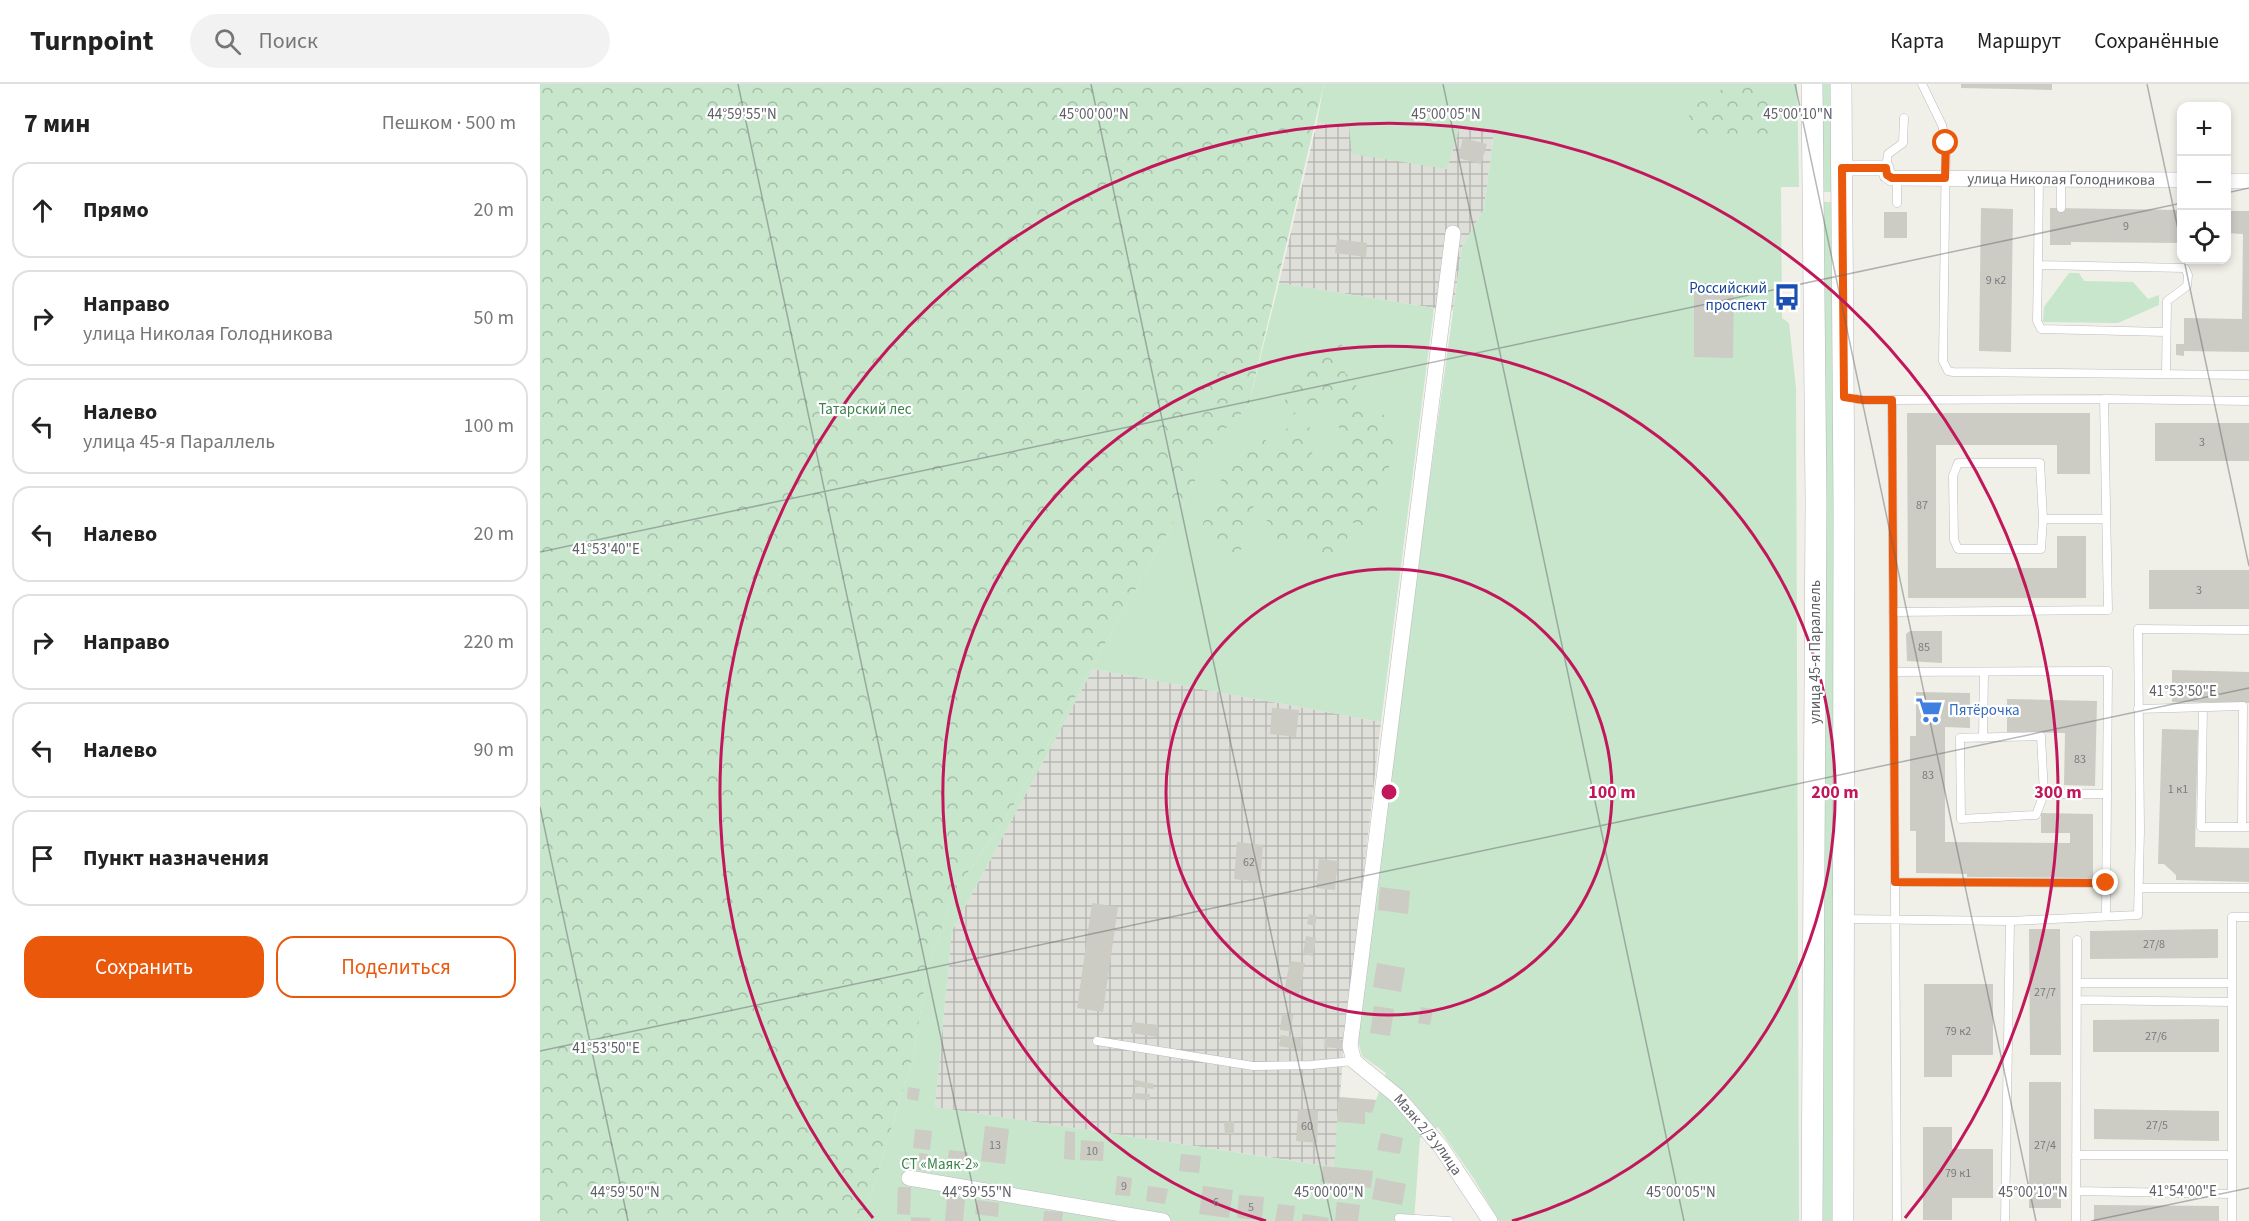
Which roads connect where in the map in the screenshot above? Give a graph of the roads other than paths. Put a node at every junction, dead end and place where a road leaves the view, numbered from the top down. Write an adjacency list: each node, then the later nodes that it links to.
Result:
1 (1812, 84): 62 (main road, улица 45-я Параллель)
2 (1842, 84): 5 (main road, улица 45-я Параллель)
3 (1922, 84): 7 (lane)
4 (1904, 118): 6 (lane)
5 (1842, 168): 6 (street, улица Николая Голодникова); 20 (main road, улица 45-я Параллель)
6 (1891, 173): 7 (street, улица Николая Голодникова); 13 (lane)
7 (1945, 178): 8 (street, улица Николая Голодникова); 18 (lane)
8 (2039, 179): 9 (street, улица Николая Голодникова); 16 (lane)
9 (2061, 179): 10 (street, улица Николая Голодникова); 14 (lane)
10 (2177, 180)
11 (2231, 181): 12 (street)
12 (2249, 181)
13 (1897, 203)
14 (2061, 208)
15 (1453, 233): 51 (street)
16 (2038, 265): 17 (lane); 17 (lane)
17 (2166, 332): 18 (lane)
18 (2166, 374): 19 (lane)
19 (2249, 375)
20 (1844, 397): 22 (lane); 42 (main road, улица 45-я Параллель)
21 (2104, 399): 22 (lane); 23 (lane); 25 (lane)
22 (1892, 400): 26 (lane)
23 (2249, 401)
24 (2043, 519): 24 (lane); 25 (lane)
25 (2106, 519): 26 (lane)
26 (1893, 612): 28 (lane)
27 (2249, 630): 31 (lane)
28 (1894, 672): 29 (lane); 36 (lane)
29 (1984, 672): 32 (lane); 34 (lane)
30 (2203, 707): 31 (lane); 35 (lane); 35 (lane)
31 (2138, 709): 38 (lane)
32 (1983, 738): 33 (lane); 33 (lane)
33 (2044, 794): 34 (lane)
34 (2107, 794): 37 (lane)
35 (2246, 827)
36 (1895, 882): 37 (lane); 43 (lane)
37 (2106, 883): 40 (lane)
38 (2140, 888): 39 (lane); 40 (lane)
39 (2249, 888)
40 (2106, 916): 44 (lane)
41 (2249, 917): 47 (lane)
42 (1844, 919): 43 (lane); 63 (main road, улица 45-я Параллель)
43 (1895, 919): 44 (lane); 64 (lane)
44 (2010, 921): 65 (lane)
45 (2077, 940): 46 (lane)
46 (2077, 983): 47 (lane); 48 (lane)
47 (2231, 983): 49 (lane)
48 (2077, 1000): 49 (lane); 52 (lane)
49 (2232, 1002): 53 (lane)
50 (1097, 1041): 51 (lane)
51 (1354, 1061): 61 (street, Маяк 2/3 улица)
52 (2076, 1155): 53 (lane); 55 (lane)
53 (2232, 1155): 56 (lane)
54 (909, 1178): 58 (street)
55 (2076, 1191): 56 (lane); 66 (lane)
56 (2232, 1194): 67 (lane)
57 (1400, 1218): 60 (lane)
58 (1145, 1220): 59 (street)
59 (1163, 1221)
60 (1449, 1221)
61 (1490, 1221)
62 (1812, 1221)
63 (1843, 1221)
64 (1897, 1221)
65 (2005, 1221)
66 (2076, 1221)
67 (2232, 1221)

